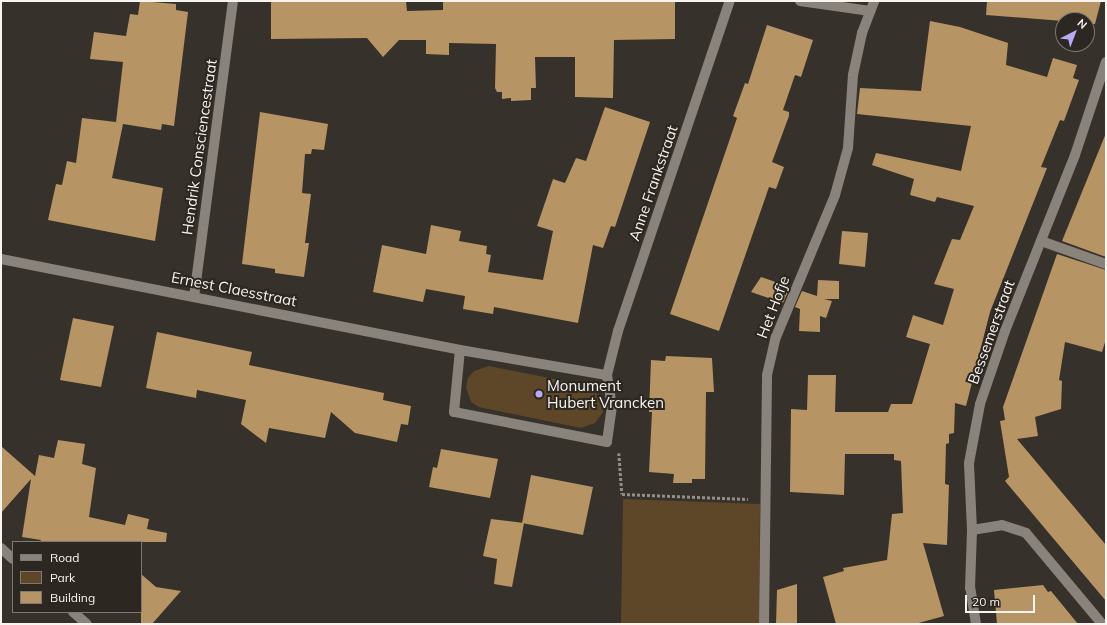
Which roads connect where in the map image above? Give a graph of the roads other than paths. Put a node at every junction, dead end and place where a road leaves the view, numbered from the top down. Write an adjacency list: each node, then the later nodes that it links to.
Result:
1 (233, 1): 9 (street, Hendrik Consciencestraat)
2 (730, 1): 11 (street, Anne Frankstraat)
3 (800, 1): 4 (street, Het Hofje)
4 (872, 6): 17 (street, Het Hofje)
5 (1106, 62): 6 (street, Bessemerstraat)
6 (1041, 241): 8 (street); 12 (street, Bessemerstraat)
7 (1, 259): 9 (street, Ernest Claesstraat)
8 (1106, 264)
9 (194, 297): 10 (street, Ernest Claesstraat)
10 (460, 350): 11 (street, Ernest Claesstraat); 11 (street)
11 (607, 375)
12 (972, 530): 18 (street, Bessemerstraat); 19 (street)
13 (1, 548): 14 (street)
14 (12, 558)
15 (74, 613): 16 (street)
16 (87, 624)
17 (764, 624)
18 (976, 624)
19 (1102, 624)

